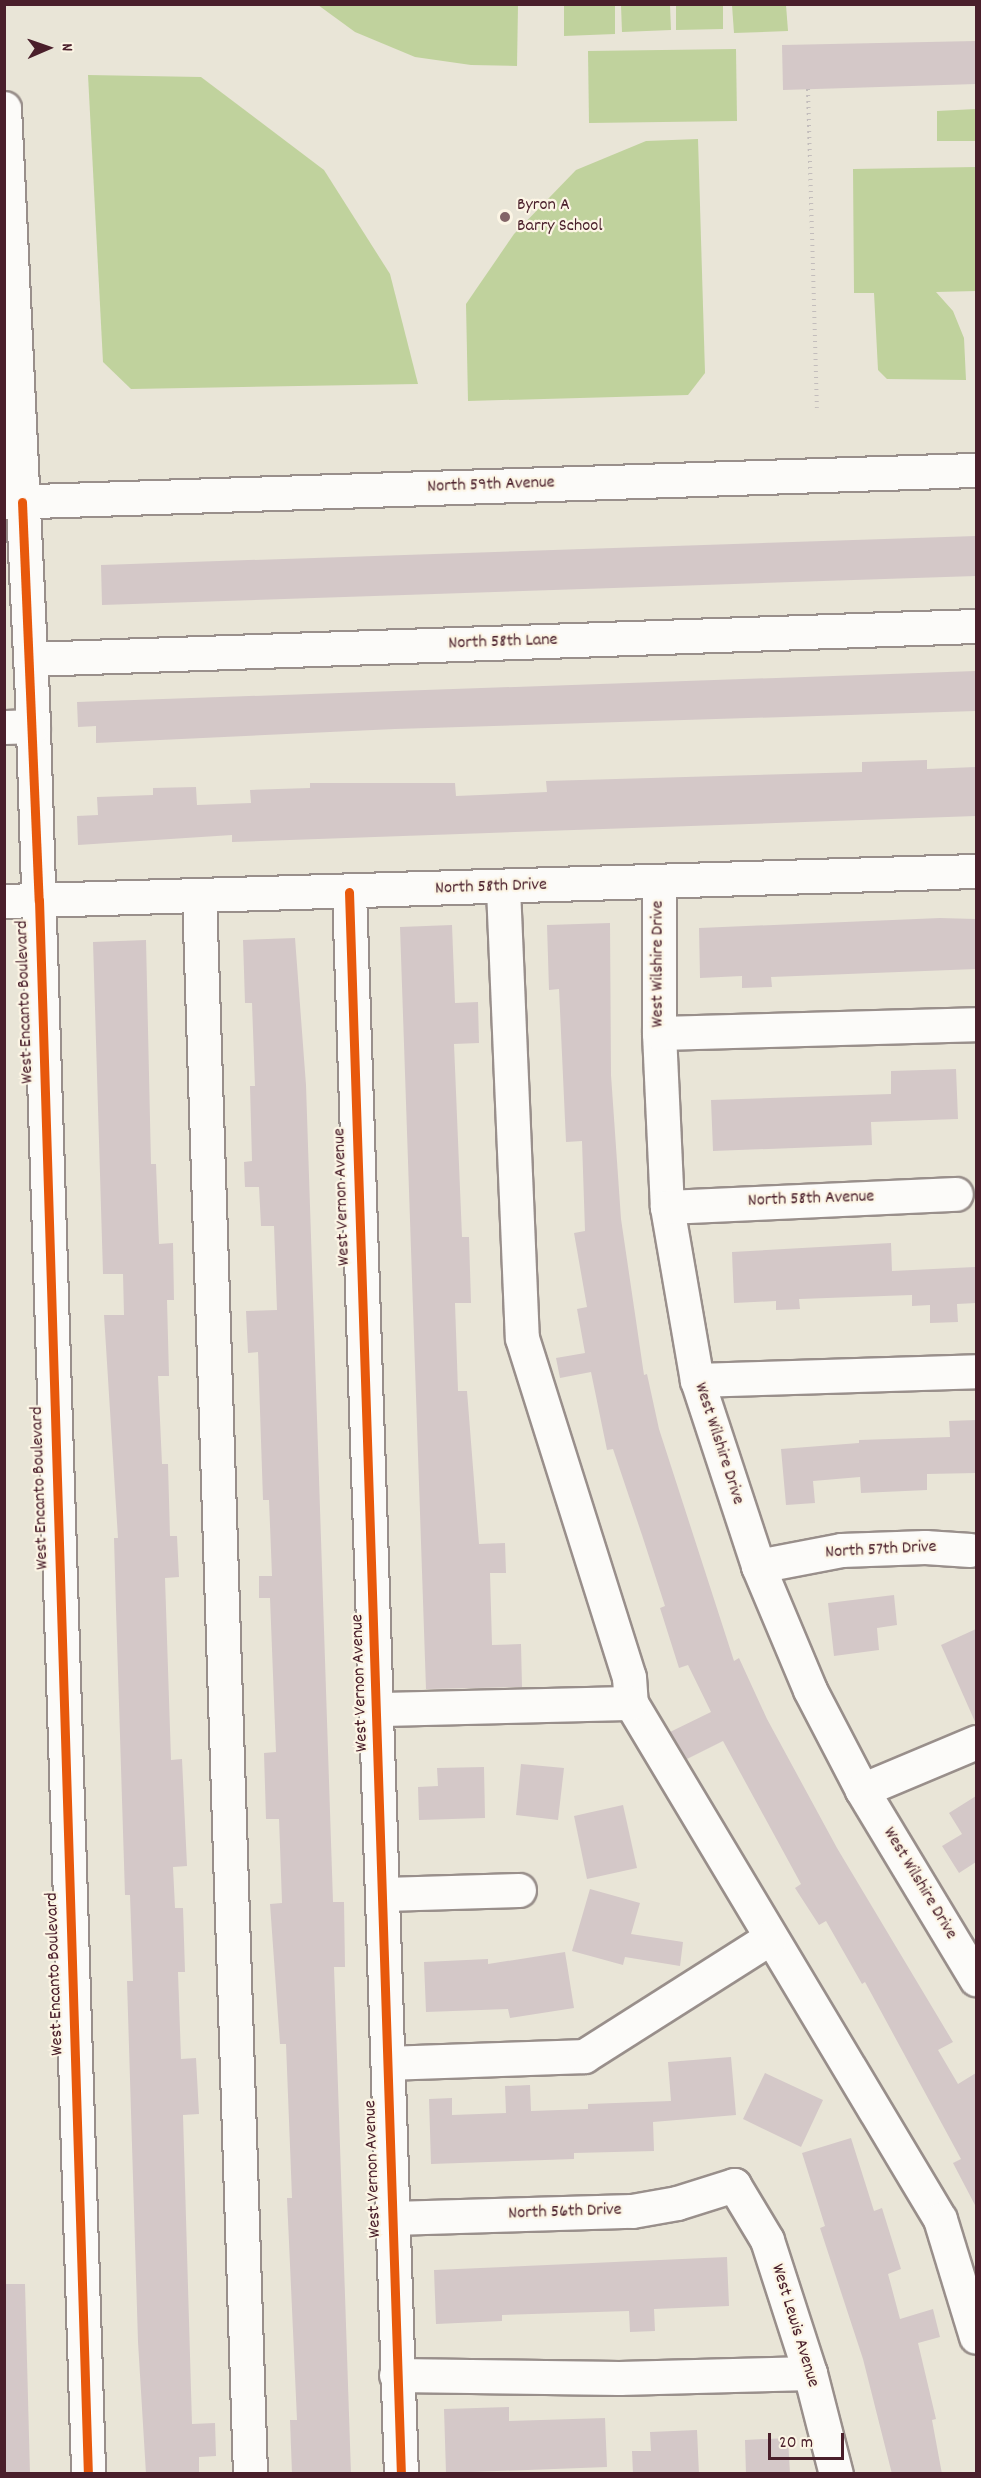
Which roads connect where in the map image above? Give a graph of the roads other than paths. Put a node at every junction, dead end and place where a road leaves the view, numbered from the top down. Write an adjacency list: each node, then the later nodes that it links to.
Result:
1 (4, 108): 3 (street, West Encanto Boulevard)
2 (976, 470): 3 (street, North 59th Avenue)
3 (13, 502): 5 (street, West Encanto Boulevard)
4 (976, 626): 5 (street, North 58th Lane)
5 (30, 659): 6 (street, West Encanto Boulevard)
6 (19, 727): 12 (street, West Encanto Boulevard)
7 (976, 871): 8 (street, North 58th Drive)
8 (659, 881): 9 (street, North 58th Drive); 15 (street, West Wilshire Drive)
9 (504, 888): 10 (street, North 58th Drive); 22 (street)
10 (349, 892): 11 (street, North 58th Drive); 23 (street, West Vernon Avenue)
11 (199, 895): 12 (street, North 58th Drive); 37 (street)
12 (39, 900): 13 (street, North 58th Drive); 36 (street, West Encanto Boulevard)
13 (4, 901)
14 (976, 1024): 15 (street)
15 (659, 1033): 17 (street, West Wilshire Drive)
16 (956, 1194): 17 (street, North 58th Avenue)
17 (667, 1207): 19 (street, West Wilshire Drive)
18 (976, 1371): 19 (street)
19 (697, 1380): 21 (street, West Wilshire Drive)
20 (970, 1550): 21 (street, North 57th Drive)
21 (758, 1566): 25 (street, West Wilshire Drive)
22 (631, 1703): 23 (street); 28 (street)
23 (379, 1709): 27 (street, West Vernon Avenue)
24 (976, 1742): 25 (street)
25 (862, 1790): 29 (street, West Wilshire Drive)
26 (519, 1890): 27 (street)
27 (384, 1894): 30 (street, West Vernon Avenue)
28 (770, 1938): 30 (street); 33 (street)
29 (972, 1960)
30 (388, 2063): 32 (street, West Vernon Avenue)
31 (734, 2185): 32 (street, North 56th Drive); 34 (street, West Lewis Avenue)
32 (392, 2218): 35 (street, West Vernon Avenue)
33 (976, 2337)
34 (810, 2373): 35 (street); 39 (street, West Lewis Avenue)
35 (396, 2375): 38 (street, West Vernon Avenue)
36 (88, 2474)
37 (250, 2474)
38 (401, 2474)
39 (836, 2474)

